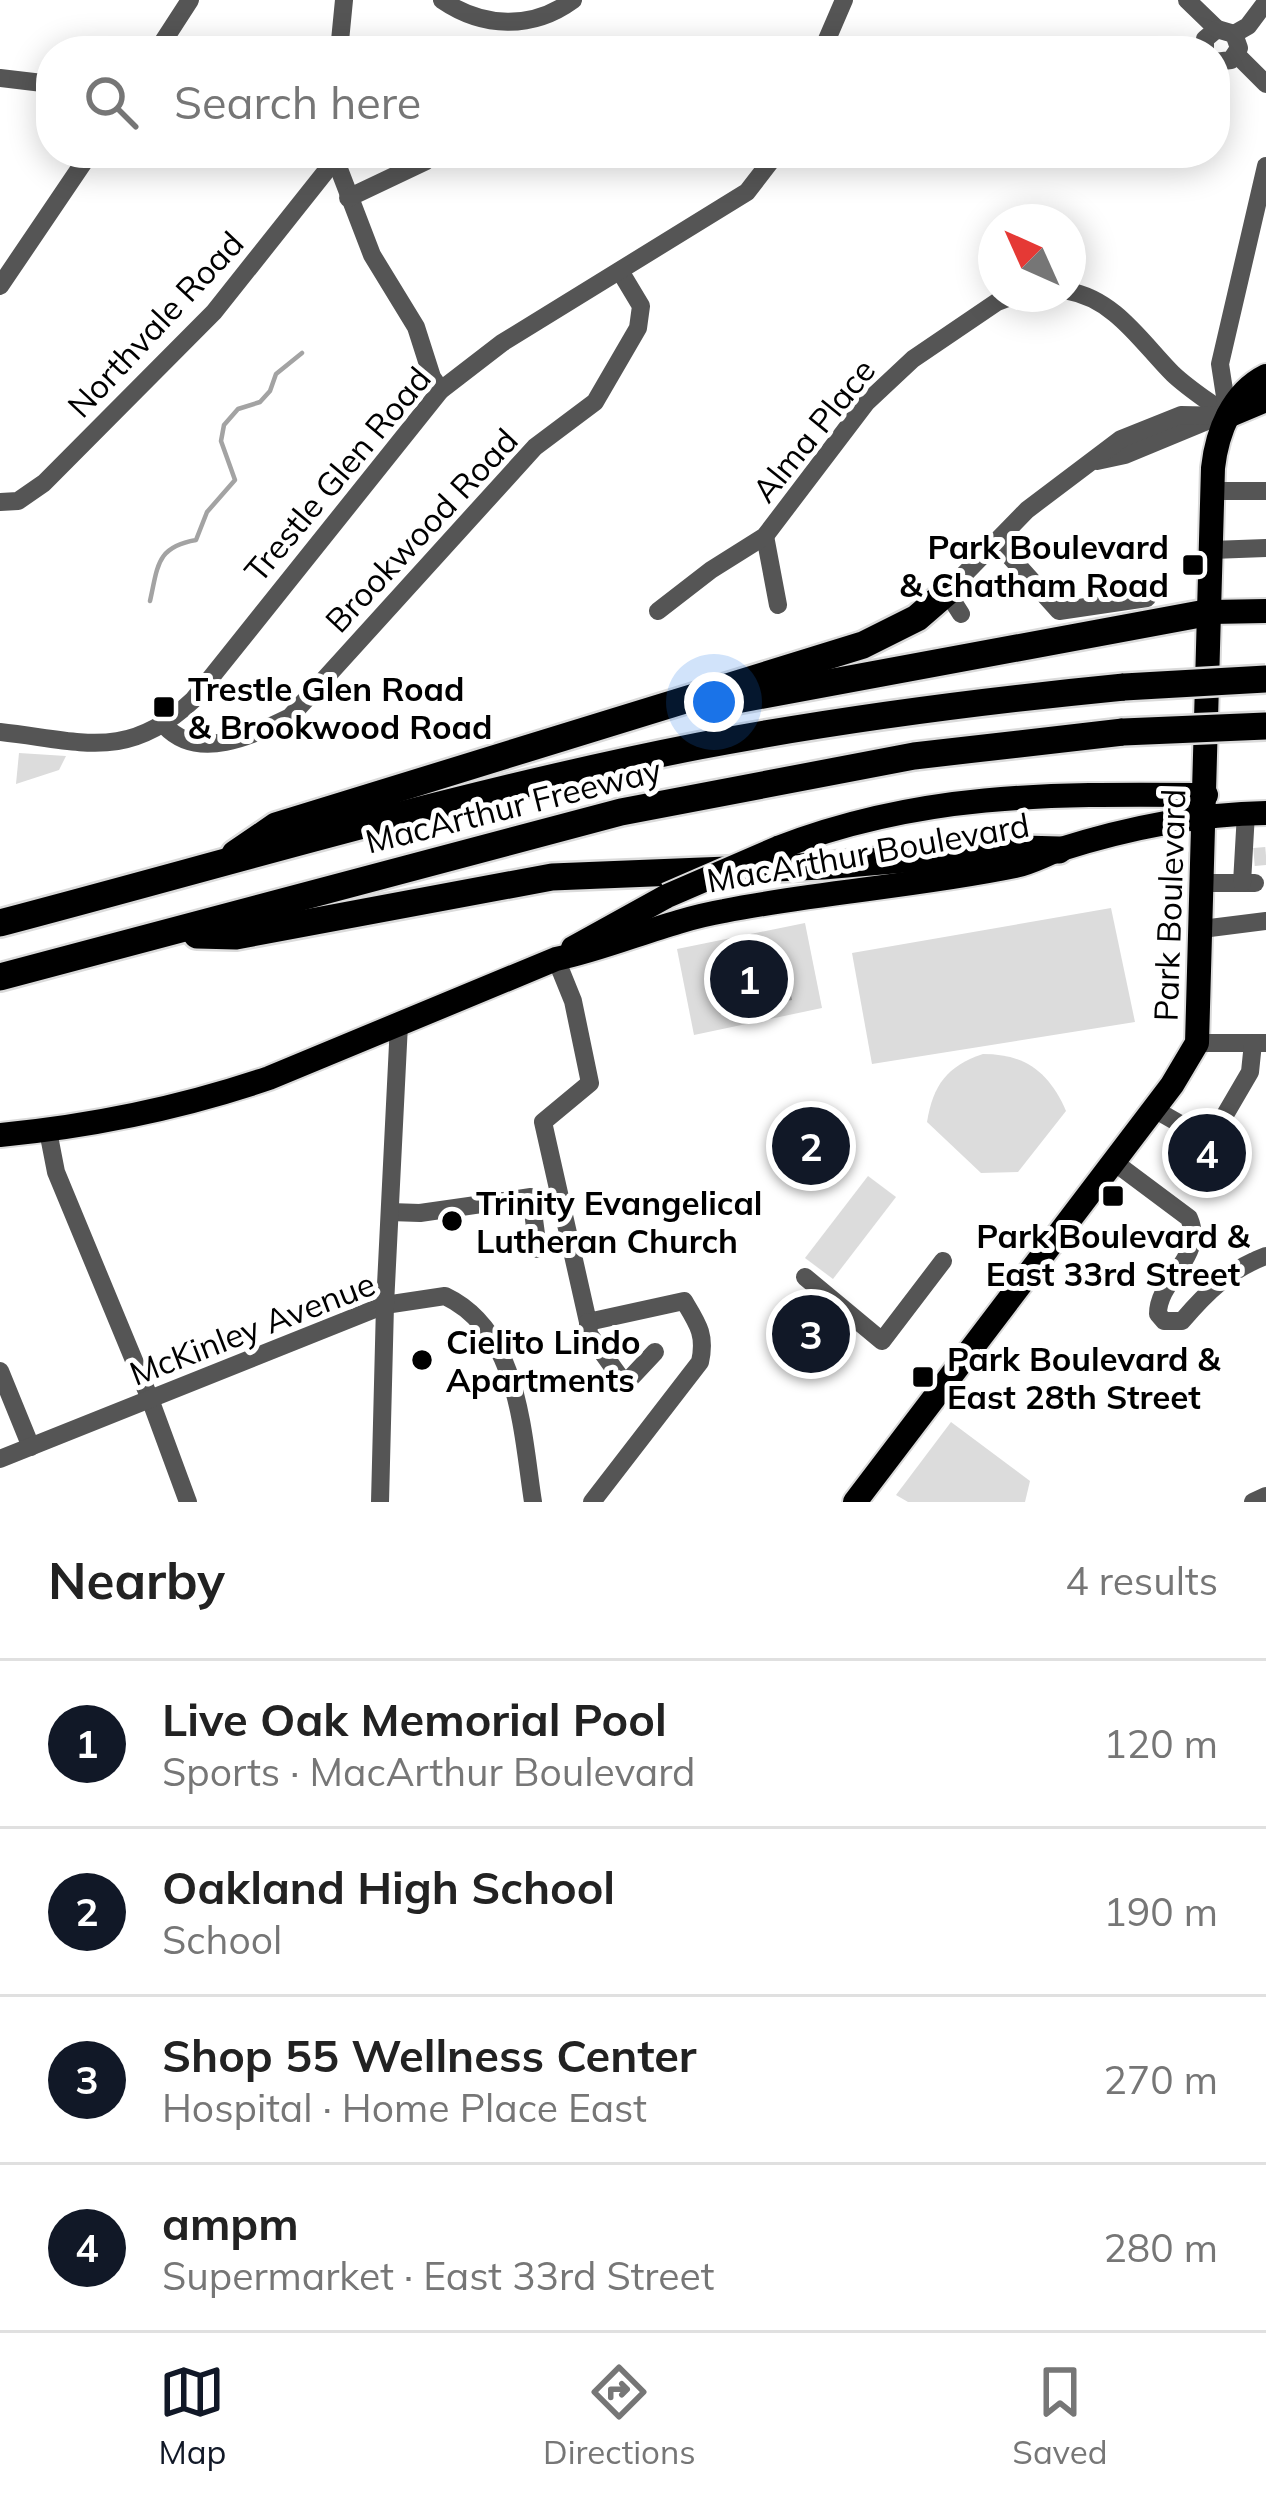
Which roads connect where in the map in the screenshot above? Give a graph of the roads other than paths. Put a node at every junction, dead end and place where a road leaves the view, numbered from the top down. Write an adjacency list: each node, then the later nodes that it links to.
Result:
1 (190, 0): 9 (street)
2 (344, 0): 10 (street)
3 (442, 0): 4 (street)
4 (573, 0)
5 (844, 0): 11 (street)
6 (1187, 0): 8 (street)
7 (1266, 2): 8 (street)
8 (1225, 32): 12 (street); 13 (street)
9 (167, 36)
10 (341, 36)
11 (828, 36)
12 (1215, 36)
13 (1237, 55): 14 (street); 17 (street)
14 (1230, 61)
15 (0, 78): 16 (street)
16 (36, 82)
17 (1266, 83)
18 (1266, 166): 32 (street)
19 (80, 168): 26 (street)
20 (327, 168): 35 (street, Northvale Road)
21 (338, 168): 24 (street)
22 (410, 168): 24 (street)
23 (765, 168): 25 (street, Trestle Glen Road)
24 (348, 198): 30 (street)
25 (620, 271): 30 (street, Trestle Glen Road); 47 (street, Brookwood Road)
26 (0, 286)
27 (1086, 296): 32 (street)
28 (984, 312): 36 (street, Alma Place)
29 (1266, 376): 32 (main road, Park Boulevard)
30 (441, 390): 47 (street, Trestle Glen Road)
31 (1266, 400): 32 (main road)
32 (1228, 416): 33 (main road, Park Boulevard); 37 (street)
33 (1213, 491): 34 (street); 39 (main road, Park Boulevard)
34 (1266, 491)
35 (0, 502)
36 (765, 536): 42 (street); 43 (street, Alma Place)
37 (996, 541): 40 (street); 41 (street)
38 (1266, 548): 39 (street)
39 (1212, 550): 45 (main road, Park Boulevard)
40 (1147, 598)
41 (954, 603): 50 (highway)
42 (778, 605)
43 (658, 611)
44 (1266, 611): 45 (main road)
45 (1211, 612): 50 (highway); 51 (main road, Park Boulevard)
46 (1266, 679): 54 (highway, MacArthur Freeway, bridge)
47 (164, 726): 49 (street, Trestle Glen Road)
48 (1266, 726): 59 (highway, MacArthur Freeway, bridge)
49 (0, 732)
50 (516, 752): 54 (highway)
51 (1205, 806): 52 (main road, MacArthur Boulevard); 53 (main road, MacArthur Boulevard); 55 (main road, Park Boulevard); 60 (main road, MacArthur Boulevard, bridge)
52 (1256, 813): 55 (street)
53 (1058, 850): 59 (highway); 60 (main road, MacArthur Boulevard)
54 (216, 866): 57 (highway, MacArthur Freeway)
55 (1203, 883): 58 (main road, Park Boulevard)
56 (1266, 920): 58 (street)
57 (0, 923)
58 (1202, 929): 63 (main road, Park Boulevard)
59 (175, 934): 61 (highway, MacArthur Freeway)
60 (556, 959): 62 (main road, MacArthur Boulevard); 75 (street)
61 (0, 977)
62 (400, 1024): 66 (main road, MacArthur Boulevard); 69 (street)
63 (1196, 1043): 64 (street); 65 (main road, Park Boulevard)
64 (1259, 1043): 65 (street)
65 (1154, 1109): 68 (main road, Park Boulevard)
66 (48, 1131): 67 (main road, MacArthur Boulevard); 78 (street)
67 (0, 1135)
68 (1114, 1162): 71 (street); 82 (main road, Park Boulevard)
69 (390, 1212): 70 (street); 74 (street)
70 (538, 1249)
71 (1266, 1256)
72 (944, 1261): 73 (street)
73 (805, 1277)
74 (385, 1305): 78 (street, McKinley Avenue); 84 (street); 85 (street, McKinley Avenue)
75 (588, 1322): 76 (street); 86 (street)
76 (655, 1352)
77 (0, 1371): 79 (street)
78 (150, 1400): 79 (street, McKinley Avenue); 83 (street)
79 (31, 1447): 80 (street, McKinley Avenue)
80 (0, 1459)
81 (1266, 1496): 87 (street)
82 (866, 1497)
83 (188, 1502)
84 (380, 1502)
85 (533, 1502)
86 (592, 1502)
87 (1253, 1502)

